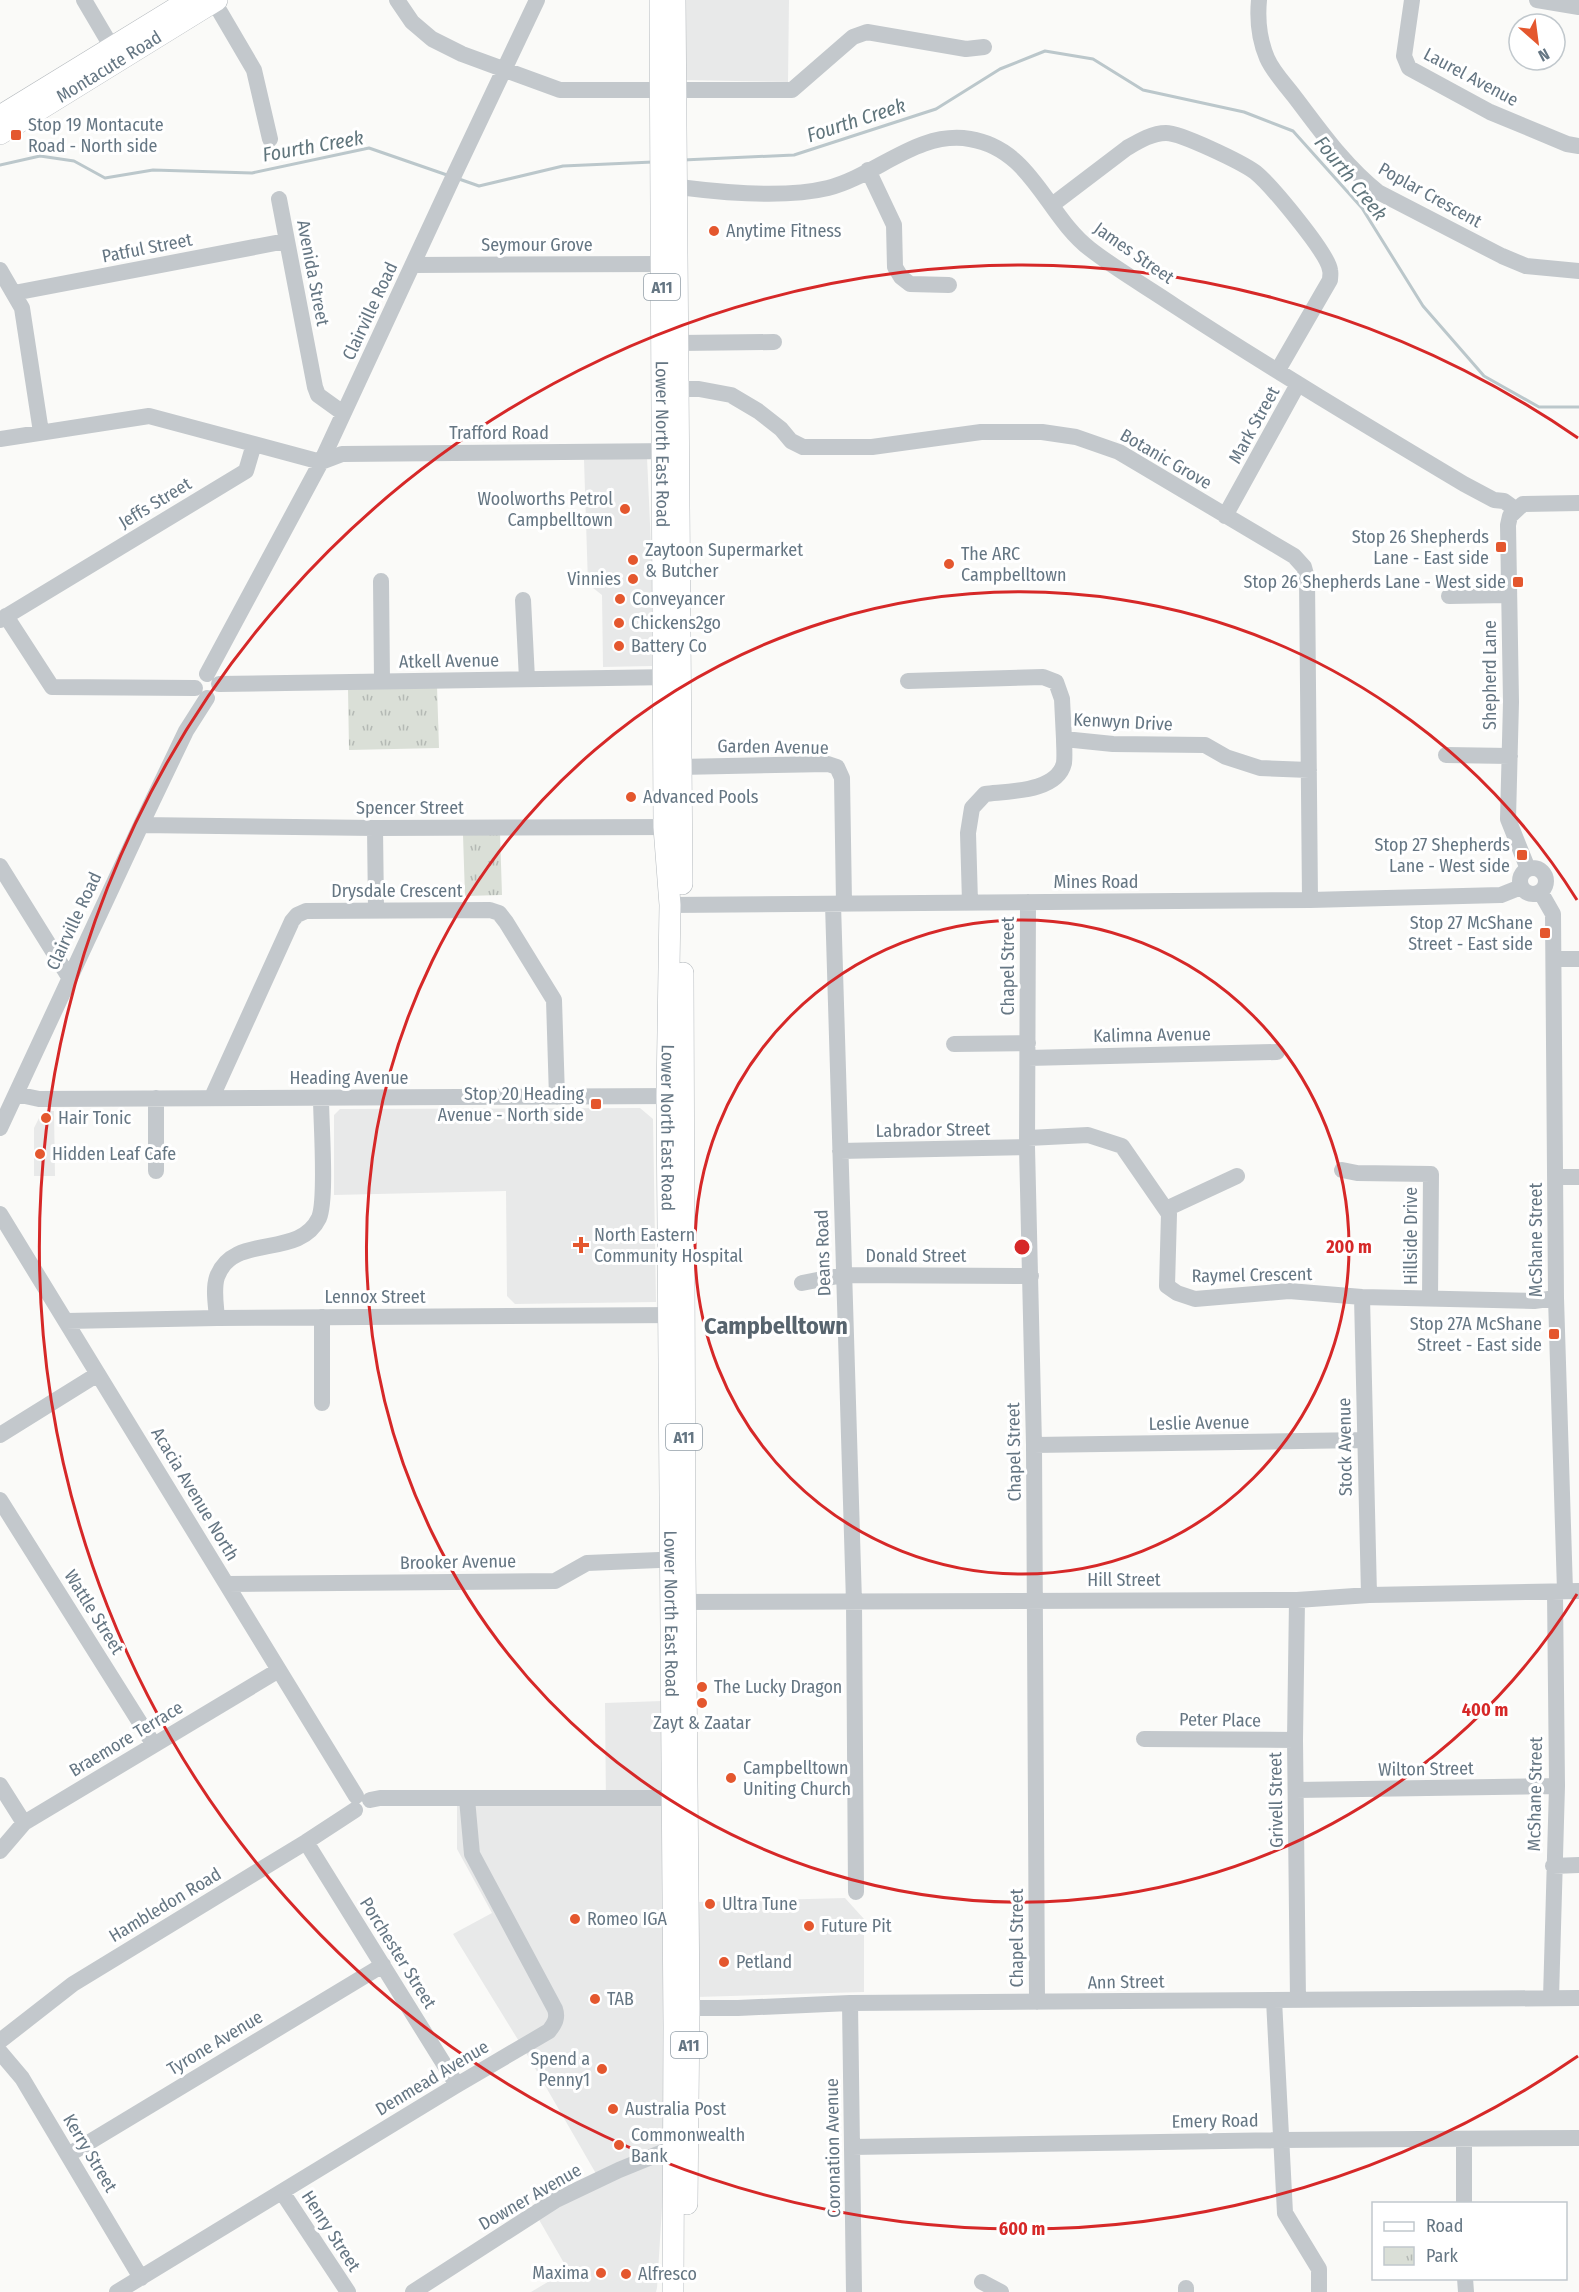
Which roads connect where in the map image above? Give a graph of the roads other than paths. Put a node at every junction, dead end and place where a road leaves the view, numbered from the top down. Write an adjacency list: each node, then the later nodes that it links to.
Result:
1 (84, 0): 14 (street)
2 (189, 0): 14 (main road, Montacute Road)
3 (397, 0): 15 (street)
4 (537, 0): 15 (street, Clairville Road)
5 (660, 0): 16 (main road, Lower North East Road / A11)
6 (675, 0): 16 (main road, Lower North East Road / A11)
7 (1259, 0): 29 (street, Poplar Crescent)
8 (1412, 0): 20 (street, Laurel Avenue)
9 (1537, 0): 11 (street)
10 (215, 1): 14 (main road, Montacute Road); 19 (street)
11 (1561, 2): 12 (street)
12 (1579, 7)
13 (984, 47): 16 (street)
14 (116, 53): 17 (main road, Montacute Road); 18 (main road, Montacute Road)
15 (505, 70): 16 (street); 27 (street, Clairville Road)
16 (668, 90): 21 (main road, Lower North East Road / A11)
17 (0, 116)
18 (0, 134)
19 (270, 139)
20 (1579, 146)
21 (669, 169): 22 (street, James Street); 26 (main road, Lower North East Road / A11); 33 (main road, Lower North East Road / A11)
22 (868, 170): 24 (street, James Street); 30 (street)
23 (279, 199): 25 (street, Avenida Street)
24 (1052, 205): 34 (street, James Street); 34 (street)
25 (286, 241): 31 (street, Patful Street); 37 (street, Avenida Street)
26 (662, 264): 27 (street, Seymour Grove); 36 (main road, Lower North East Road / A11)
27 (413, 265): 37 (street, Clairville Road)
28 (0, 270): 31 (street)
29 (1579, 272)
30 (949, 285)
31 (14, 293): 38 (street)
32 (774, 342): 33 (street)
33 (679, 343): 36 (main road, Lower North East Road / A11)
34 (1278, 370): 35 (street, James Street)
35 (1298, 384): 44 (street, James Street); 45 (street, Mark Street)
36 (671, 389): 41 (main road, Lower North East Road / A11); 45 (street, Botanic Grove)
37 (343, 413): 42 (street, Clairville Road)
38 (41, 432): 39 (street); 40 (street)
39 (0, 439)
40 (254, 444): 42 (street); 50 (street, Jeffs Street)
41 (671, 451): 42 (street, Trafford Road); 51 (main road, Lower North East Road / A11)
42 (321, 462): 52 (street, Clairville Road)
43 (1579, 503): 44 (street)
44 (1515, 509): 47 (street, Shepherd Lane)
45 (1225, 516): 61 (street, Botanic Grove)
46 (381, 581): 54 (street)
47 (1509, 595): 48 (street, Shepherd Lane); 59 (street, Shepherd Lane)
48 (1449, 597)
49 (524, 600): 53 (street)
50 (3, 618): 56 (street)
51 (671, 677): 53 (street, Atkell Avenue); 60 (main road, Lower North East Road / A11); 63 (main road, Lower North East Road / A11)
52 (215, 679): 54 (street, Atkell Avenue); 56 (street, Clairville Road)
53 (527, 679): 54 (street, Atkell Avenue)
54 (382, 681)
55 (908, 681): 57 (street, Kenwyn Drive)
56 (199, 692): 62 (street, Clairville Road)
57 (1064, 739): 61 (street, Kenwyn Drive); 70 (street)
58 (1446, 755): 59 (street, Shepherd Lane)
59 (1510, 756): 66 (street, Shepherd Lane)
60 (680, 767): 63 (main road, Lower North East Road / A11); 72 (street, Garden Avenue)
61 (1309, 770): 69 (street, Botanic Grove)
62 (141, 825): 64 (street, Spencer Street); 77 (street, Clairville Road)
63 (672, 827): 64 (street, Spencer Street); 73 (main road, Lower North East Road / A11)
64 (375, 828): 74 (street)
65 (0, 866): 77 (street)
66 (1528, 869): 67 (street); 68 (street)
67 (1521, 887): 68 (street); 69 (street, Mines Road)
68 (1541, 892): 76 (street, McShane Street)
69 (1310, 900): 71 (street, Mines Road)
70 (970, 902): 71 (street, Mines Road); 72 (street, Mines Road)
71 (1028, 902): 79 (street, Chapel Street)
72 (838, 904): 73 (street, Mines Road); 89 (street, Deans Road)
73 (676, 905): 82 (main road, Lower North East Road / A11)
74 (376, 909): 83 (street, Drysdale Crescent); 84 (street, Drysdale Crescent)
75 (1579, 958): 76 (street)
76 (1554, 959): 93 (street, McShane Street)
77 (69, 977): 81 (street, Clairville Road)
78 (954, 1044): 79 (street, Kalimna Avenue)
79 (1028, 1051): 80 (street, Kalimna Avenue); 88 (street, Chapel Street)
80 (1277, 1052)
81 (16, 1094): 85 (street, Heading Avenue); 87 (street, Clairville Road)
82 (675, 1096): 84 (street, Heading Avenue); 103 (main road, Lower North East Road / A11)
83 (212, 1097): 85 (street, Heading Avenue); 86 (street, Heading Avenue)
84 (557, 1097): 86 (street, Heading Avenue)
85 (156, 1098): 91 (street)
86 (321, 1098): 105 (street)
87 (0, 1128)
88 (1028, 1143): 89 (street, Labrador Street); 95 (street, Raymel Crescent); 98 (street, Chapel Street)
89 (840, 1151): 97 (street, Deans Road)
90 (1342, 1170): 102 (street, Hillside Drive)
91 (156, 1171)
92 (1237, 1176): 95 (street)
93 (1555, 1177): 94 (street); 101 (street, McShane Street)
94 (1579, 1178)
95 (1166, 1209): 100 (street, Raymel Crescent)
96 (0, 1214): 106 (street, Acacia Avenue North)
97 (843, 1275): 98 (street, Donald Street); 99 (street, Donald Street); 120 (street, Deans Road)
98 (1030, 1276): 111 (street, Chapel Street)
99 (802, 1283)
100 (1362, 1297): 102 (street, Raymel Crescent); 110 (street, Stock Avenue)
101 (1556, 1298): 102 (street, Raymel Crescent); 115 (street, McShane Street)
102 (1430, 1299)
103 (676, 1315): 104 (street, Lennox Street); 113 (main road, Lower North East Road / A11)
104 (322, 1317): 105 (street, Lennox Street); 108 (street)
105 (217, 1318): 106 (street, Lennox Street)
106 (66, 1321): 107 (street, Acacia Avenue North)
107 (98, 1374): 109 (street); 114 (street, Acacia Avenue North)
108 (322, 1403)
109 (0, 1435)
110 (1364, 1440): 111 (street, Leslie Avenue); 116 (street, Stock Avenue)
111 (1034, 1445): 117 (street, Chapel Street)
112 (0, 1500): 124 (street, Wattle Street)
113 (677, 1559): 114 (street, Brooker Avenue); 119 (main road, Lower North East Road / A11)
114 (227, 1584): 121 (street, Acacia Avenue North)
115 (1566, 1591): 116 (street, Hill Street); 126 (street, McShane Street)
116 (1369, 1595): 118 (street, Hill Street)
117 (1035, 1600): 118 (street, Hill Street); 120 (street, Hill Street); 142 (street, Chapel Street)
118 (1297, 1600): 123 (street, Grivell Street)
119 (677, 1602): 120 (street, Hill Street); 128 (main road, Lower North East Road / A11)
120 (854, 1602): 136 (street, Deans Road)
121 (279, 1670): 124 (street, Braemore Terrace); 130 (street, Acacia Avenue North)
122 (1144, 1739): 123 (street, Peter Place)
123 (1295, 1740): 127 (street, Grivell Street)
124 (154, 1745): 131 (street, Braemore Terrace)
125 (0, 1785): 131 (street)
126 (1557, 1786): 127 (street, Wilton Street); 135 (street, McShane Street)
127 (1296, 1790): 141 (street, Grivell Street)
128 (680, 1798): 129 (street, Hambledon Road); 144 (main road, Lower North East Road / A11)
129 (467, 1799): 130 (street, Hambledon Road); 147 (street, Denmead Avenue)
130 (360, 1802): 132 (street, Hambledon Road)
131 (24, 1823): 133 (street, Braemore Terrace)
132 (306, 1842): 137 (street, Porchester Street); 145 (street, Hambledon Road)
133 (0, 1851)
134 (1579, 1865): 135 (street)
135 (1553, 1866): 138 (street, McShane Street)
136 (856, 1892)
137 (383, 1965): 147 (street, Porchester Street); 153 (street, Tyrone Avenue)
138 (1551, 1998): 139 (street, Ann Street); 141 (street, Ann Street)
139 (1579, 1998)
140 (1274, 2000): 141 (street, Ann Street); 142 (street, Ann Street); 150 (street)
141 (1298, 2000)
142 (1037, 2002): 143 (street, Ann Street)
143 (850, 2003): 144 (street, Ann Street); 151 (street, Coronation Avenue)
144 (682, 2008): 152 (main road, Lower North East Road / A11); 162 (main road, Lower North East Road / A11)
145 (0, 2041)
146 (0, 2052): 153 (street, Kerry Street)
147 (457, 2085): 154 (street, Denmead Avenue)
148 (1579, 2138): 149 (street, Emery Road)
149 (1464, 2139): 150 (street, Emery Road); 155 (street)
150 (1281, 2140): 151 (street, Emery Road); 165 (street)
151 (852, 2147): 163 (street, Coronation Avenue)
152 (673, 2148): 160 (street, Downer Avenue); 161 (main road, Lower North East Road / A11)
153 (68, 2155): 156 (street, Kerry Street)
154 (282, 2192): 156 (street, Denmead Avenue); 159 (street, Henry Street)
155 (1464, 2202)
156 (141, 2278): 158 (street, Denmead Avenue)
157 (982, 2282): 164 (street)
158 (117, 2292)
159 (348, 2292)
160 (413, 2292)
161 (673, 2292)
162 (686, 2292)
163 (854, 2292)
164 (1001, 2292)
165 (1319, 2292)

